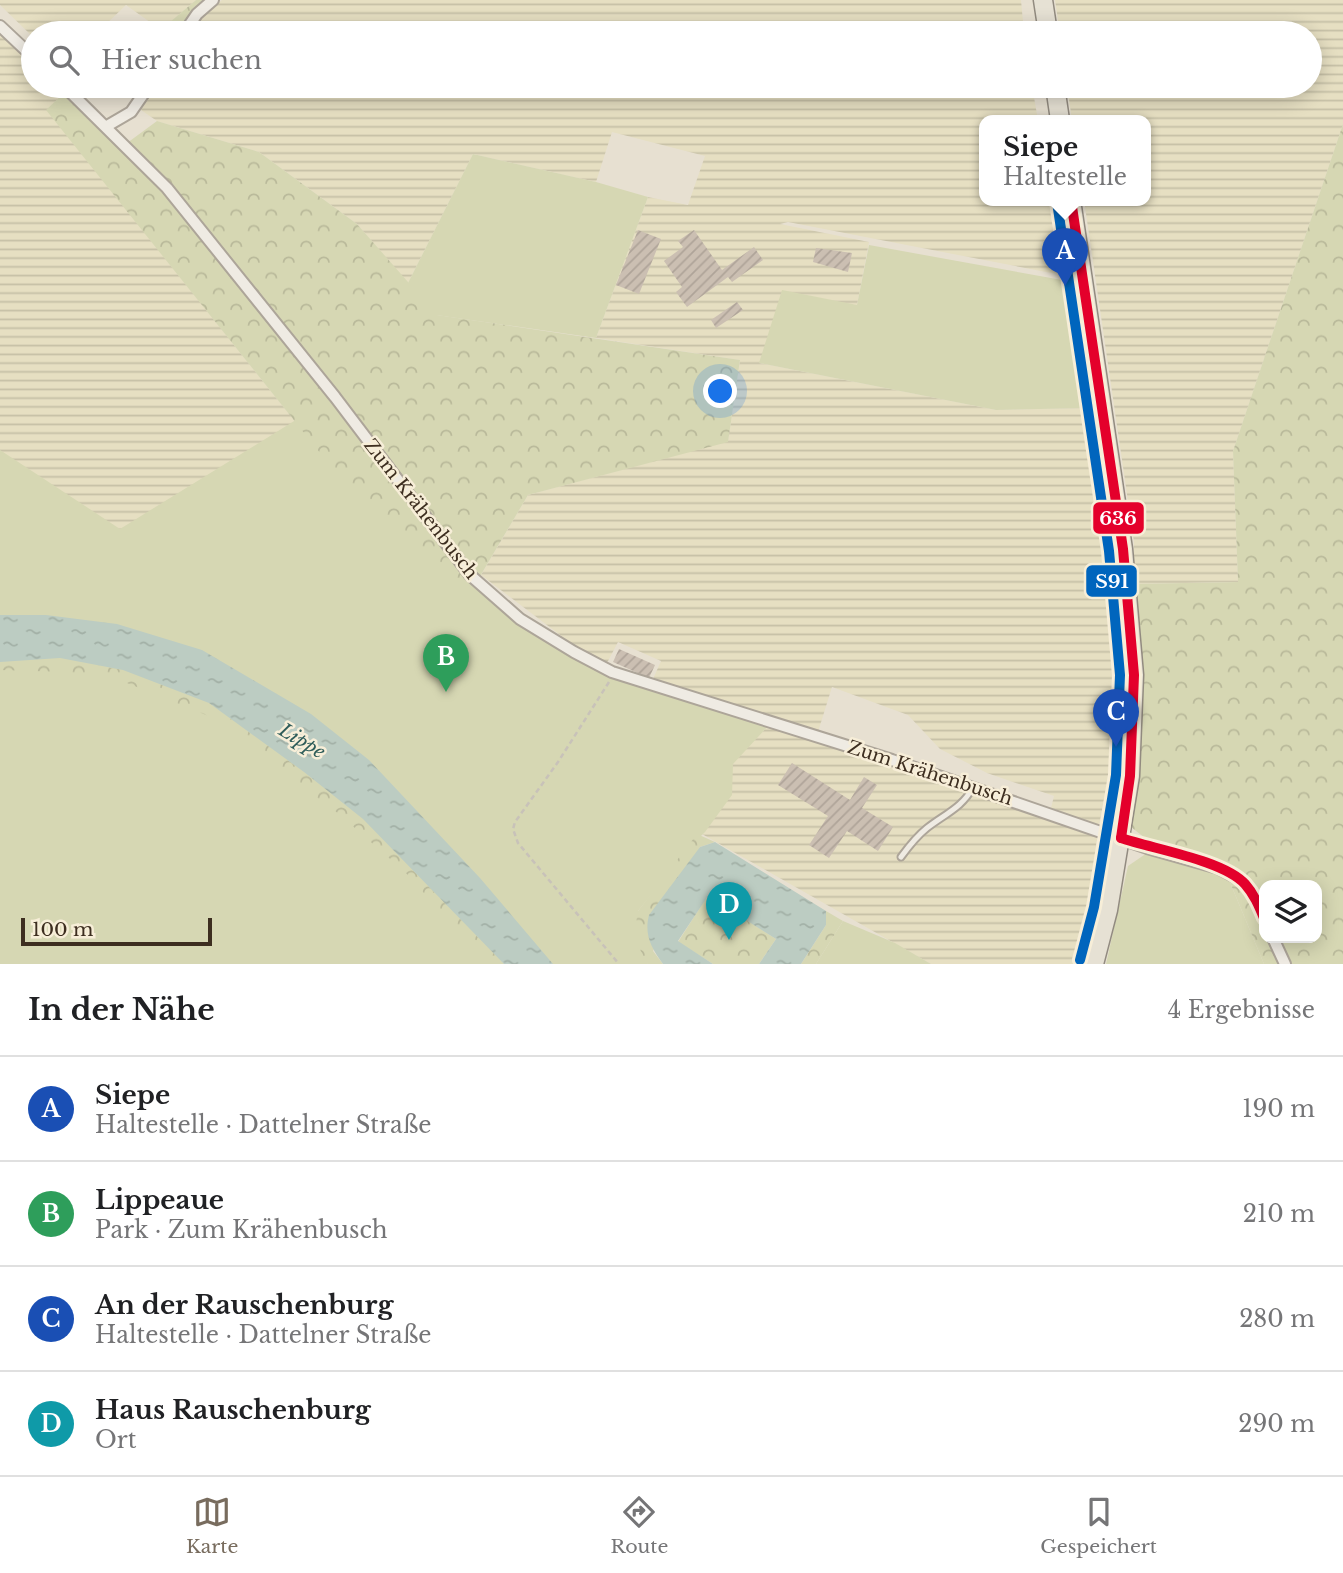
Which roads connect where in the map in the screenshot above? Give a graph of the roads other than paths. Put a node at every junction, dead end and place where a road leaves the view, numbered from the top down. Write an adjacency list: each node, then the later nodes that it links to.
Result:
1 (213, 0): 3 (street)
2 (1043, 0): 4 (main road)
3 (192, 21)
4 (1046, 21)
5 (0, 26): 6 (street)
6 (21, 46)
7 (77, 98): 9 (street, Zum Krähenbusch)
8 (141, 98): 9 (street)
9 (107, 127): 11 (street, Zum Krähenbusch)
10 (1072, 206): 12 (main road)
11 (973, 787): 12 (street, Zum Krähenbusch); 13 (lane)
12 (1121, 838): 14 (street, Zum Krähenbusch); 16 (main road)
13 (901, 857)
14 (1259, 906)
15 (1275, 943): 17 (street)
16 (1094, 964)
17 (1285, 964)

